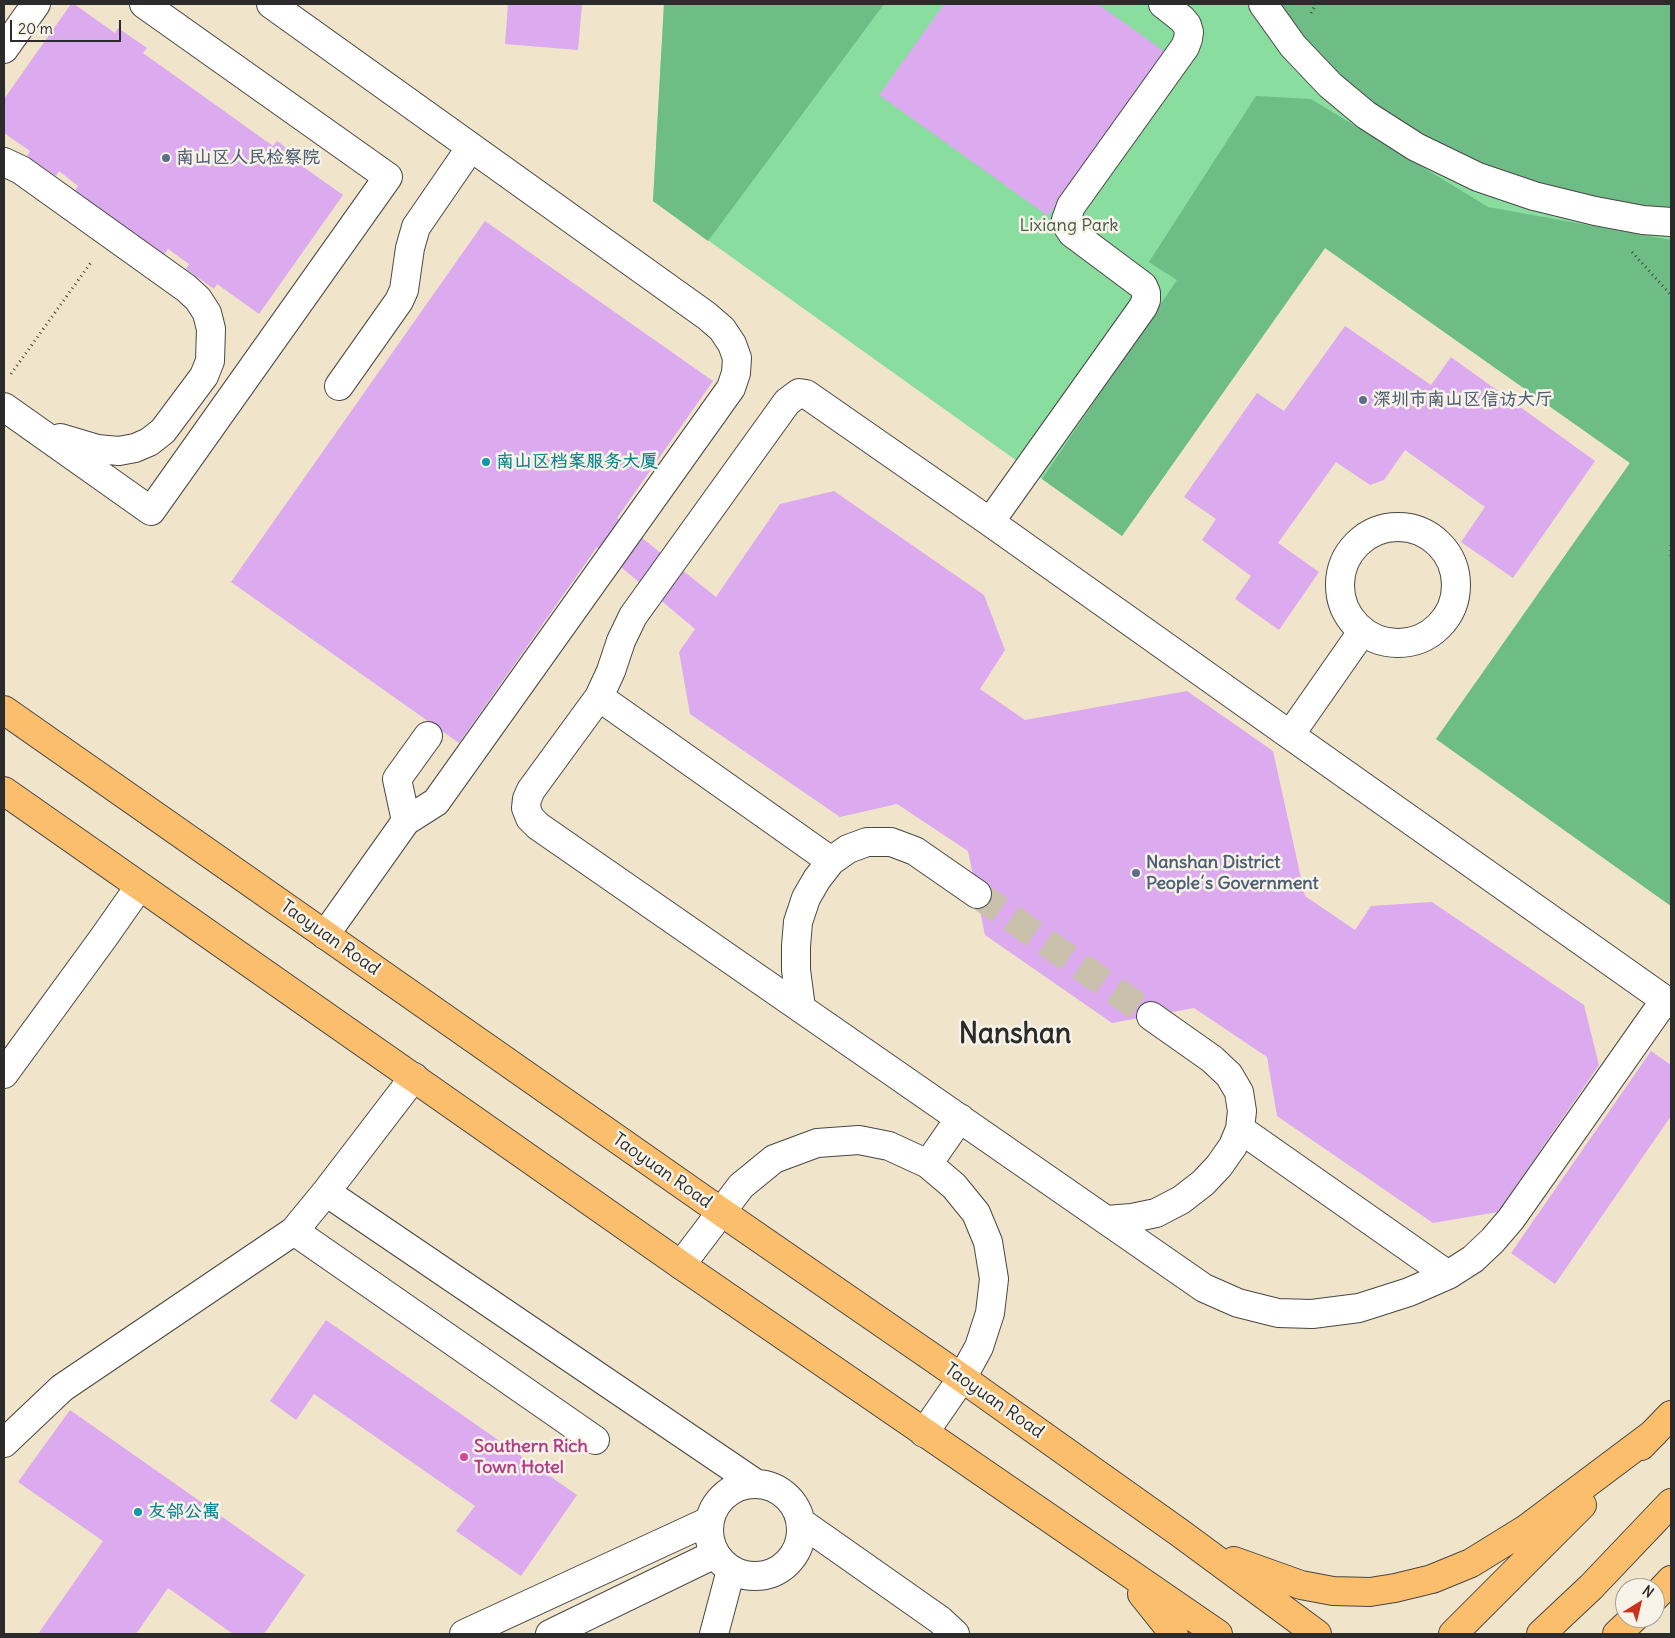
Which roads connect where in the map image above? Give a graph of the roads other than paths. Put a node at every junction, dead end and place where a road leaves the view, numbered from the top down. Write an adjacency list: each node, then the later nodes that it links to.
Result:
1 (36, 4): 6 (street)
2 (144, 4): 12 (street)
3 (271, 4): 7 (street)
4 (1162, 4): 13 (street)
5 (1262, 4): 9 (street)
6 (4, 49)
7 (471, 147): 10 (street); 20 (street)
8 (4, 162): 12 (street)
9 (1671, 222)
10 (339, 386)
11 (4, 407): 12 (street)
12 (37, 431)
13 (990, 522): 15 (street); 17 (street)
14 (1362, 632): 14 (street); 17 (street)
15 (599, 697): 21 (street); 26 (street)
16 (4, 710): 24 (main road, Taoyuan Road)
17 (1290, 735): 25 (street)
18 (428, 736): 20 (street)
19 (4, 791): 22 (main road)
20 (406, 821): 24 (street)
21 (831, 861): 23 (street); 26 (street)
22 (139, 887): 28 (street); 29 (main road)
23 (978, 894)
24 (325, 935): 34 (main road, Taoyuan Road)
25 (1668, 1002): 38 (street)
26 (800, 1008): 30 (street)
27 (1151, 1016): 31 (street)
28 (4, 1074)
29 (414, 1076): 33 (street); 37 (main road)
30 (960, 1118): 32 (street); 35 (street)
31 (1240, 1129): 35 (street); 38 (street)
32 (928, 1164): 34 (street); 39 (street)
33 (326, 1192): 36 (street); 44 (street)
34 (720, 1211): 37 (street); 39 (main road, Taoyuan Road)
35 (1106, 1220): 38 (street)
36 (294, 1231): 42 (street); 43 (street)
37 (681, 1265): 41 (main road)
38 (1448, 1275)
39 (962, 1378): 41 (street); 48 (main road, Taoyuan Road)
40 (1663, 1424): 48 (main road); 58 (main road)
41 (924, 1433): 50 (main road)
42 (595, 1440)
43 (4, 1443)
44 (755, 1483): 46 (street); 47 (street)
45 (1671, 1503): 59 (main road)
46 (709, 1521): 49 (street); 51 (street)
47 (802, 1524): 49 (street); 54 (street)
48 (1180, 1533): 57 (main road, Taoyuan Road)
49 (723, 1562): 52 (street); 53 (street)
50 (1112, 1563): 55 (main road); 56 (main road)
51 (464, 1634)
52 (550, 1634)
53 (714, 1634)
54 (955, 1634)
55 (1174, 1634)
56 (1218, 1634)
57 (1317, 1634)
58 (1453, 1634)
59 (1541, 1634)

